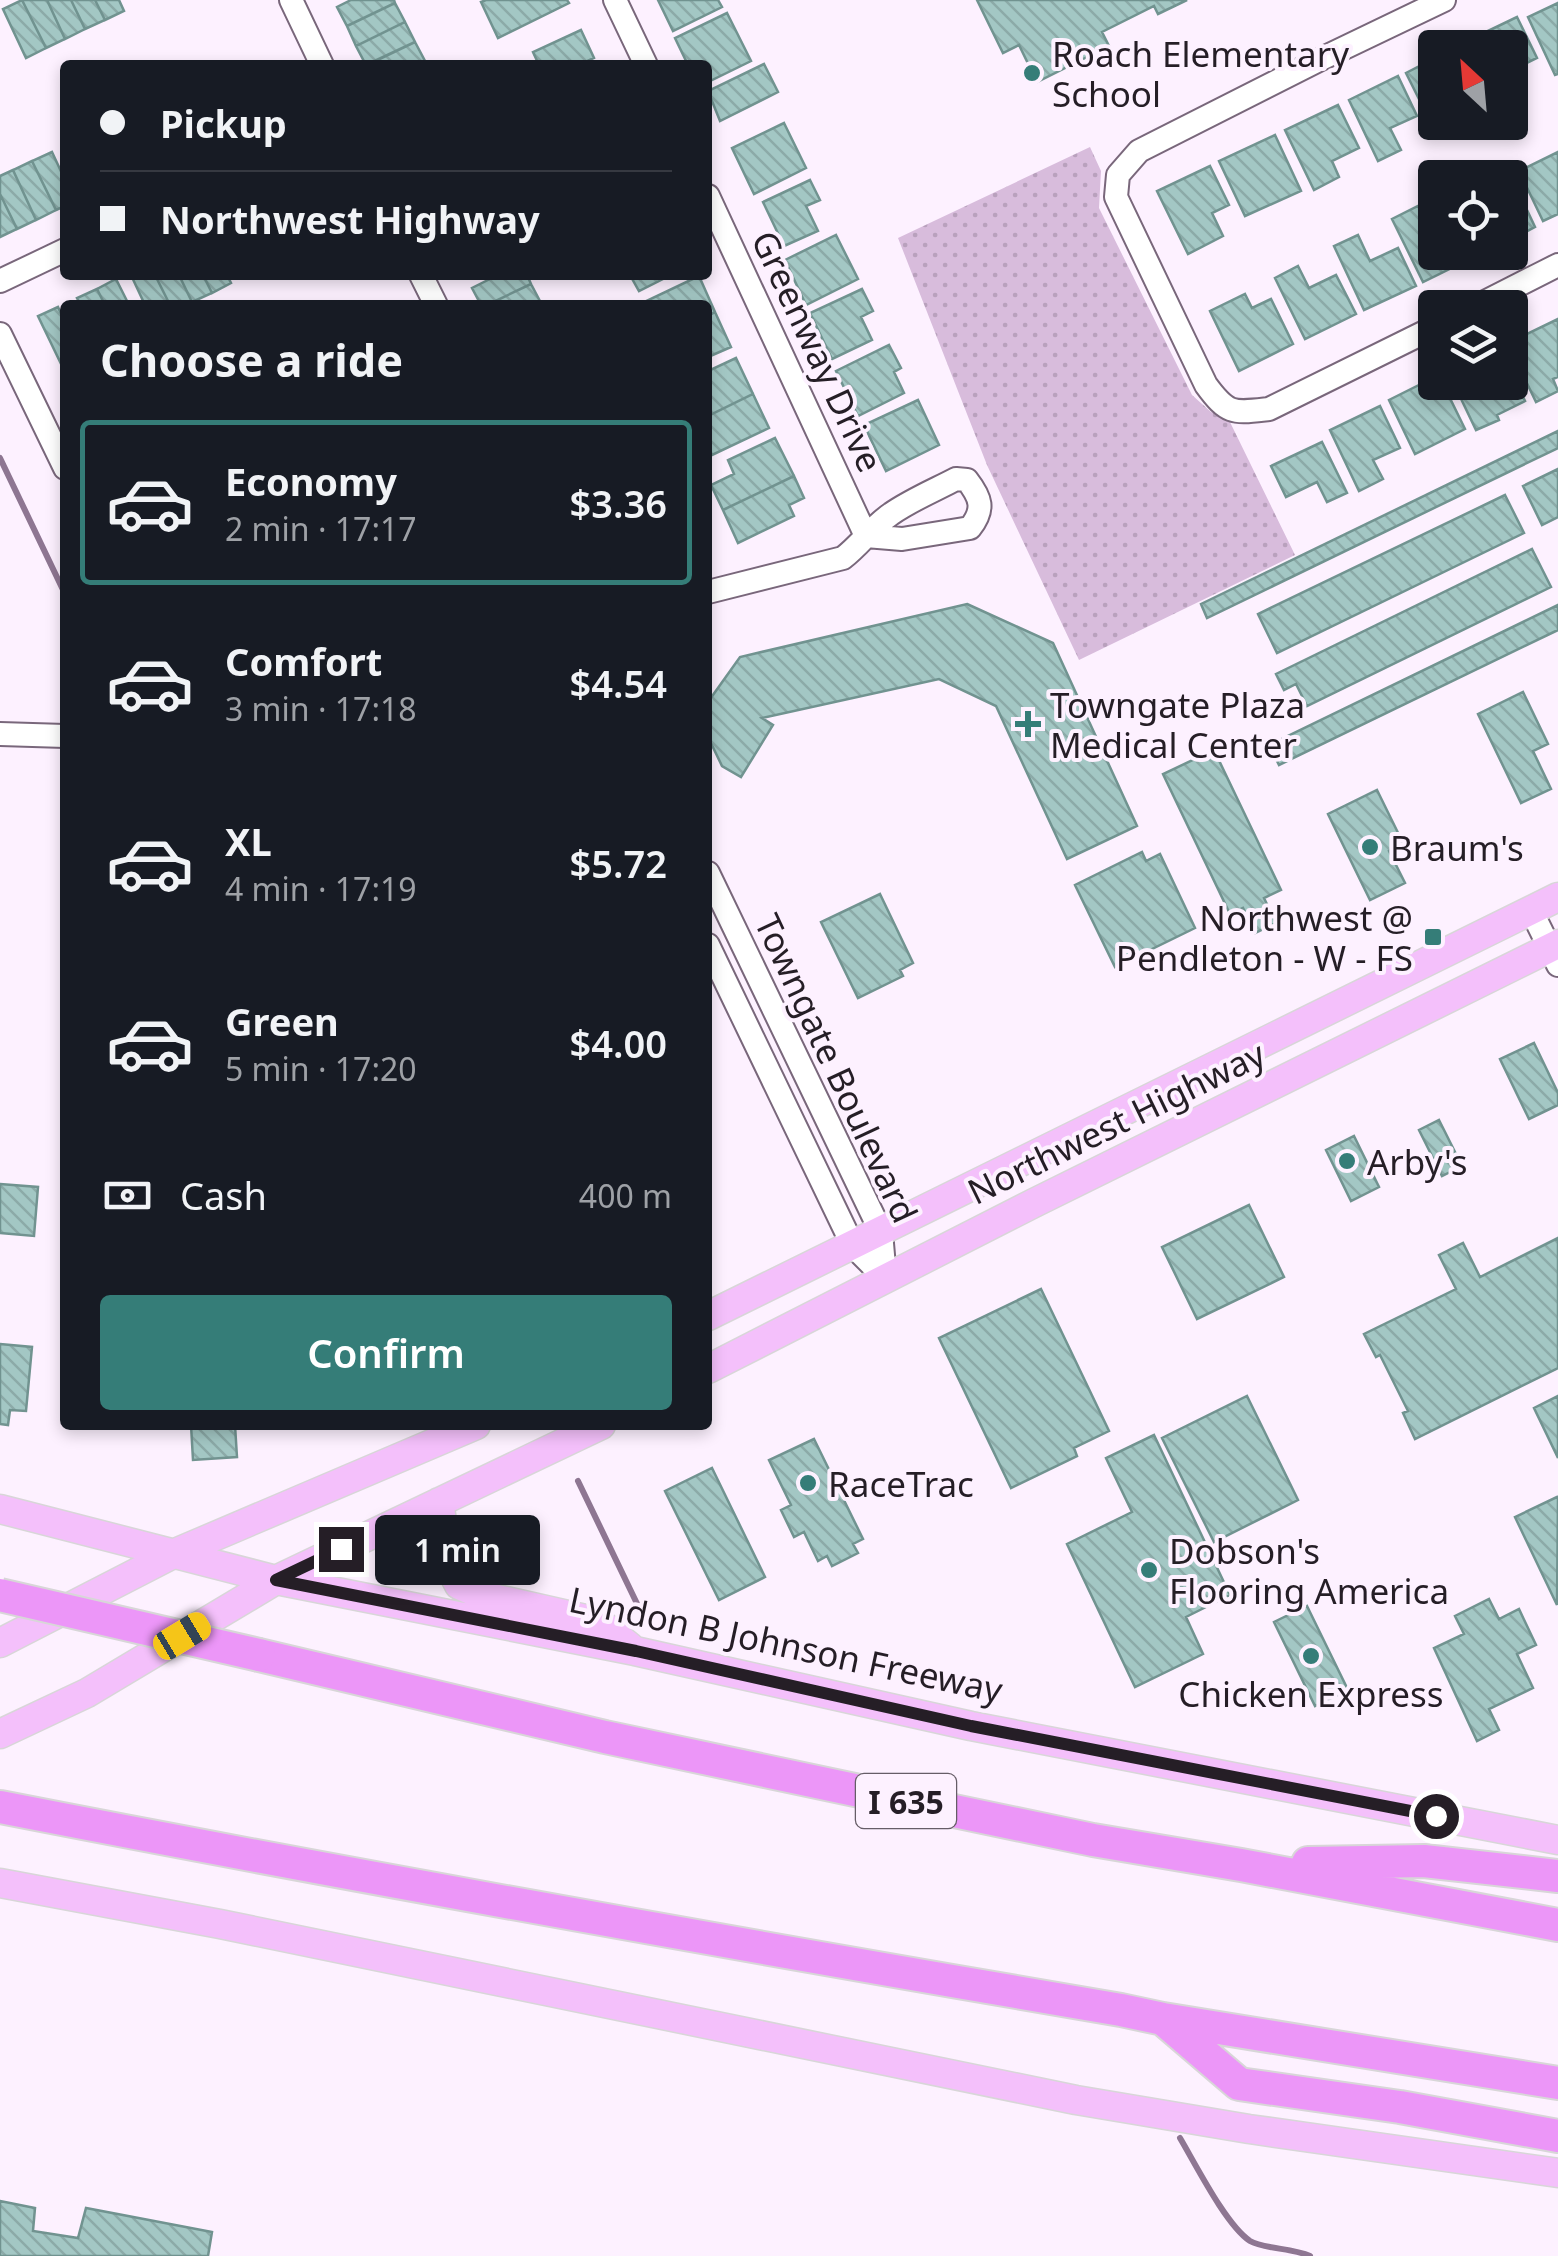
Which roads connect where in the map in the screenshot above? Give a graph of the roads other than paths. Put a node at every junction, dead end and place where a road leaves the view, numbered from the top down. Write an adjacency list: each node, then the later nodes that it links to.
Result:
1 (291, 0): 4 (street)
2 (615, 0): 5 (street)
3 (1444, 0): 12 (street)
4 (320, 60)
5 (644, 60)
6 (712, 205): 14 (street, Greenway Drive)
7 (60, 252): 9 (street)
8 (1558, 265): 10 (street)
9 (0, 281)
10 (1509, 290)
11 (0, 334): 13 (street)
12 (1418, 334)
13 (60, 458)
14 (712, 591)
15 (0, 734): 16 (street)
16 (60, 736)
17 (1558, 896): 18 (main road, Northwest Highway)
18 (1530, 910): 20 (street); 22 (main road, Northwest Highway)
19 (717, 915): 24 (street, Towngate Boulevard)
20 (1555, 952): 23 (main road, Northwest Highway)
21 (712, 953): 25 (street, Towngate Boulevard)
22 (1267, 1042): 23 (main road); 24 (main road, Northwest Highway)
23 (1286, 1080): 26 (main road, Northwest Highway)
24 (881, 1232): 25 (main road, Northwest Highway); 26 (street, Towngate Boulevard)
25 (853, 1246): 26 (street, Towngate Boulevard); 27 (main road, Northwest Highway)
26 (885, 1278): 28 (main road, Northwest Highway)
27 (712, 1314)
28 (712, 1367)
29 (464, 1430): 33 (main road)
30 (590, 1430): 31 (main road)
31 (438, 1502): 34 (main road); 37 (main road)
32 (0, 1509): 33 (main road, Lyndon B Johnson Freeway)
33 (173, 1554): 34 (main road, Lyndon B Johnson Freeway); 36 (main road)
34 (276, 1580): 37 (main road, Lyndon B Johnson Freeway); 38 (main road)
35 (0, 1595): 41 (highway, I 635, bridge)
36 (0, 1643)
37 (636, 1651): 40 (main road, Lyndon B Johnson Freeway)
38 (0, 1734)
39 (0, 1807): 45 (highway)
40 (1558, 1840)
41 (1242, 1865): 42 (highway); 44 (highway, I 635)
42 (1558, 1876)
43 (0, 1883): 48 (main road)
44 (1558, 1925)
45 (1163, 2020): 46 (highway); 47 (highway)
46 (1558, 2083)
47 (1558, 2136)
48 (1558, 2173)

